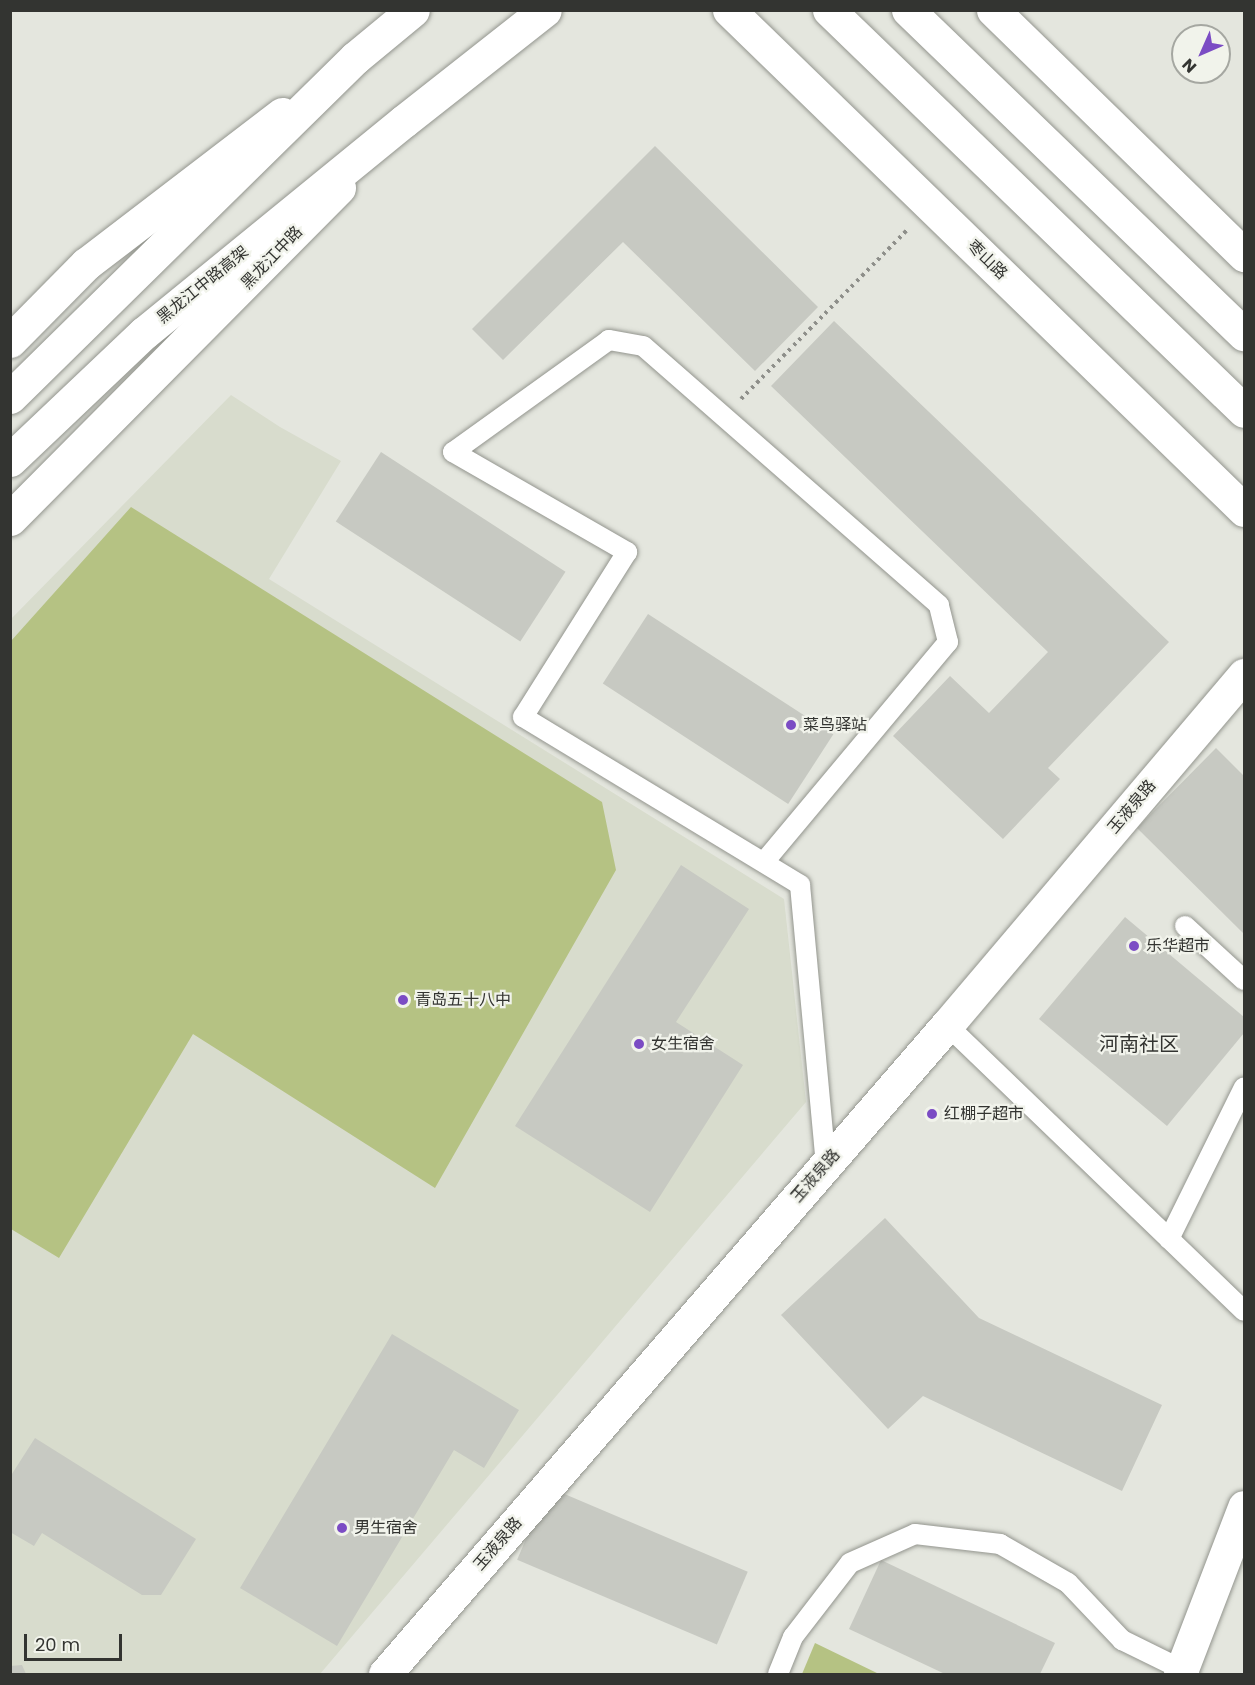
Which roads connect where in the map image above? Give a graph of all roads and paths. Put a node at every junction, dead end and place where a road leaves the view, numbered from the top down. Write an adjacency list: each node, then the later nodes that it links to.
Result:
1 (413, 10): 7 (main road)
2 (544, 10): 8 (main road, 黑龙江中路)
3 (729, 10): 9 (main road, 枣山路)
4 (829, 10): 14 (main road)
5 (908, 10): 11 (main road, bridge)
6 (993, 10): 10 (main road)
7 (356, 58): 12 (main road); 13 (main road)
8 (404, 121): 16 (main road, 黑龙江中路高架); 18 (main road, 黑龙江中路)
9 (931, 206): 15 (path); 17 (main road, 枣山路)
10 (1245, 255)
11 (1245, 334)
12 (10, 341)
13 (10, 397)
14 (1245, 411)
15 (724, 417): 20 (lane); 20 (lane)
16 (10, 460)
17 (1245, 510)
18 (10, 519)
19 (1245, 675): 23 (main road, 玉液泉路)
20 (764, 862): 25 (lane)
21 (1185, 926): 22 (lane)
22 (1245, 980)
23 (947, 1025): 25 (main road, 玉液泉路); 26 (lane)
24 (1245, 1087): 26 (lane)
25 (826, 1165): 29 (main road, 玉液泉路)
26 (1169, 1239): 27 (lane)
27 (1245, 1311)
28 (1245, 1507): 30 (main road)
29 (392, 1673)
30 (1185, 1673): 31 (lane)
31 (778, 1674)

